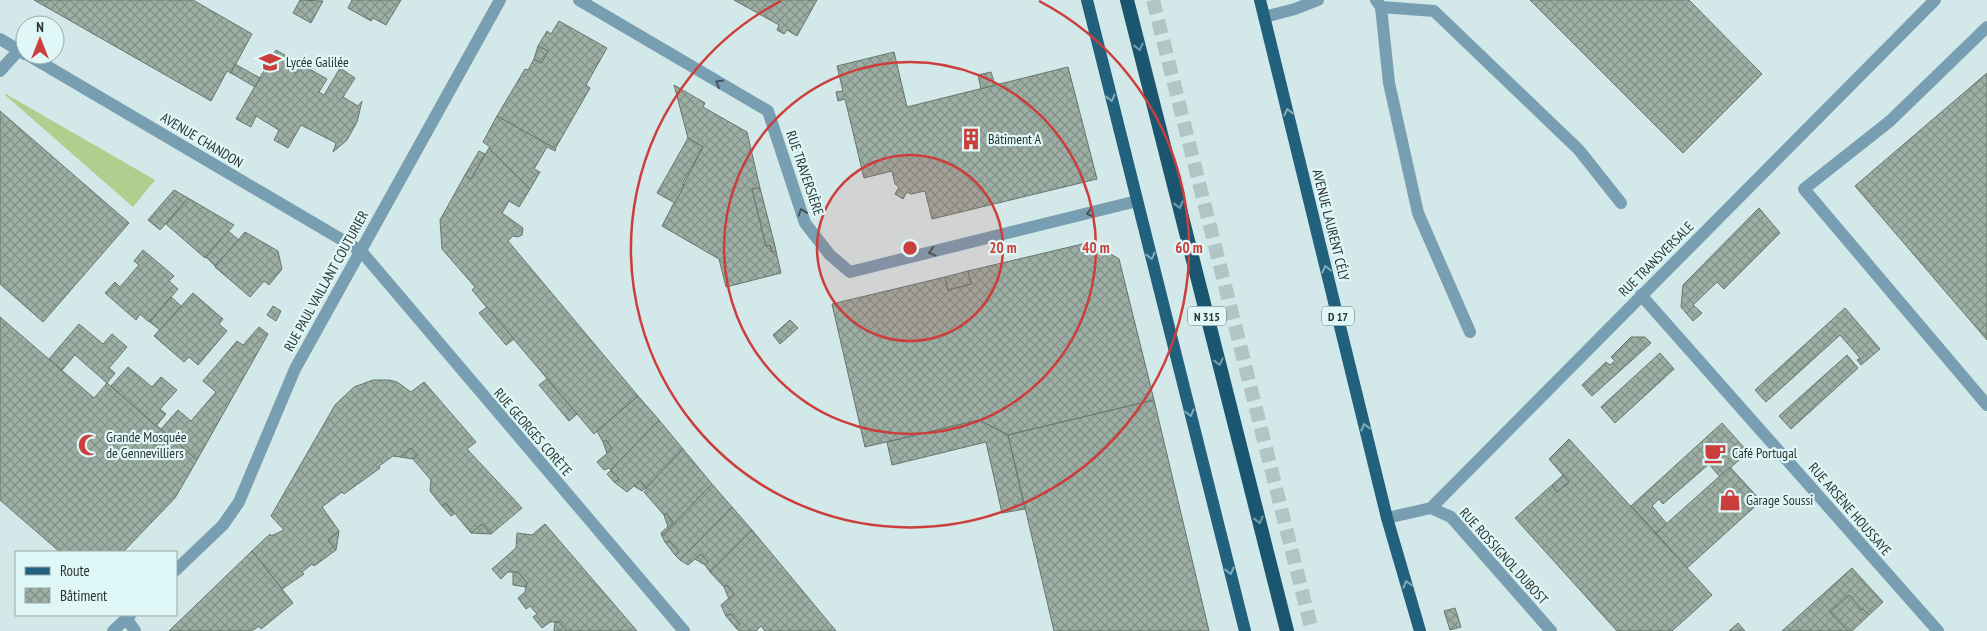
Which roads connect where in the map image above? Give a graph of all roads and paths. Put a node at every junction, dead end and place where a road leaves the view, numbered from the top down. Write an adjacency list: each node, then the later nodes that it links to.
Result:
1 (500, 0): 19 (street, RUE PAUL VAILLANT COUTURIER)
2 (579, 0): 17 (street, RUE TRAVERSIÈRE, one-way to 2)
3 (1087, 0): 17 (main road, one-way to 17)
4 (1128, 0): 31 (highway, N 315, one-way to 31)
5 (1260, 0): 10 (main road, AVENUE LAURENT CÉLY / D 17)
6 (1318, 0): 10 (street)
7 (1935, 0): 20 (street, RUE TRANSVERSALE)
8 (1379, 4): 9 (street); 21 (street)
9 (1432, 5): 18 (street)
10 (1264, 17): 24 (main road, AVENUE LAURENT CÉLY / D 17, one-way to 10)
11 (1987, 27): 22 (street)
12 (0, 39): 13 (street, AVENUE CHANDON)
13 (15, 48)
14 (15, 60): 16 (street)
15 (44, 65): 19 (street, AVENUE CHANDON)
16 (0, 71)
17 (1137, 201): 30 (main road, one-way to 30)
18 (1621, 202)
19 (360, 251): 25 (street, RUE PAUL VAILLANT COUTURIER); 29 (street, RUE GEORGES CORÈTE)
20 (1641, 295): 23 (street, RUE TRANSVERSALE); 34 (street, RUE ARSÈNE HOUSSAYE)
21 (1470, 332)
22 (1987, 405)
23 (1431, 508): 24 (street); 33 (street, RUE ROSSIGNOL DUBOST)
24 (1387, 518): 32 (main road, AVENUE LAURENT CÉLY / D 17, one-way to 24)
25 (178, 568)
26 (128, 617): 27 (street); 28 (street)
27 (113, 631)
28 (135, 631)
29 (684, 631)
30 (1245, 631)
31 (1287, 631)
32 (1420, 631)
33 (1551, 631)
34 (1938, 631)

